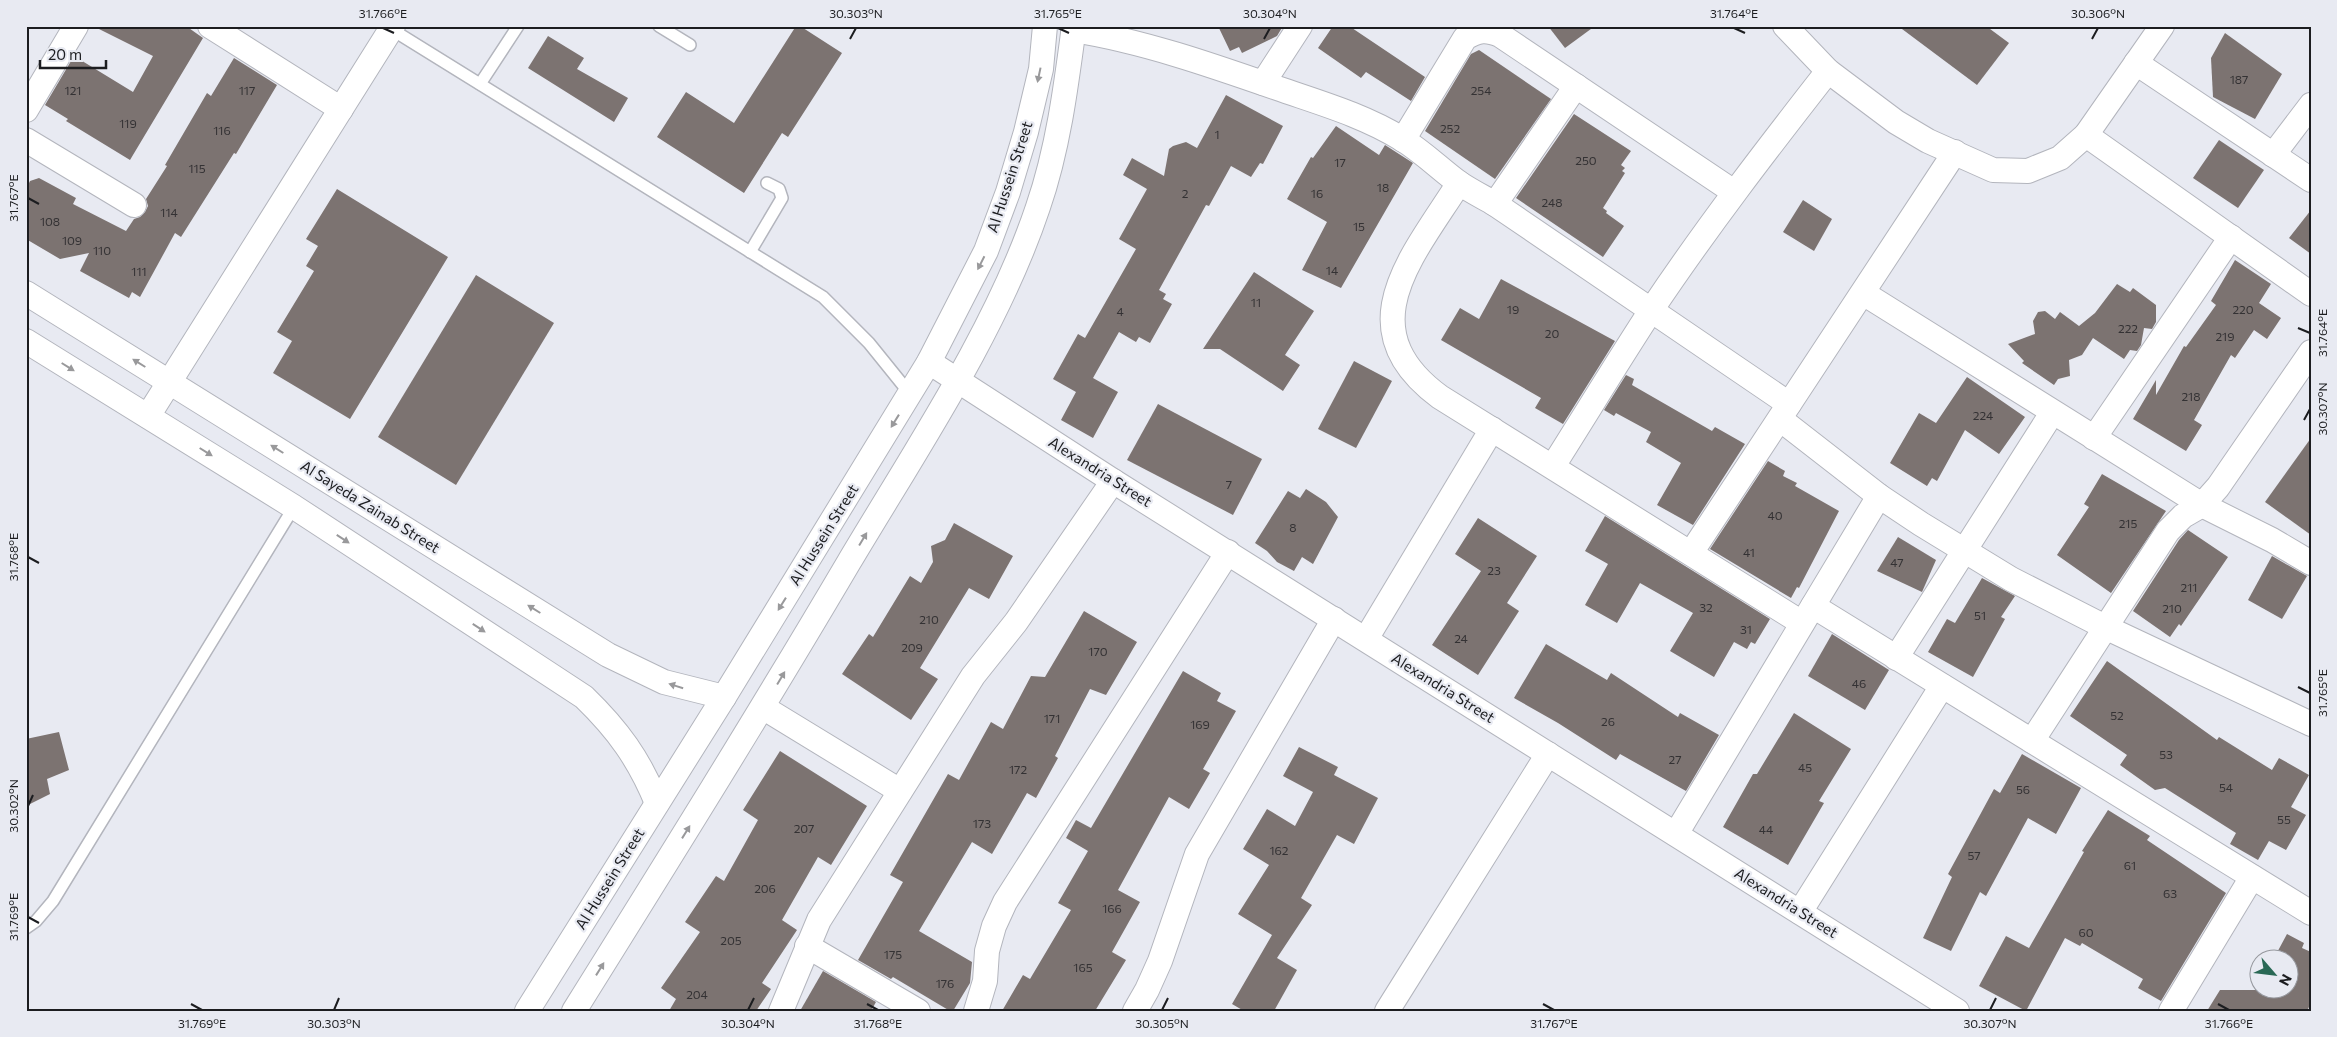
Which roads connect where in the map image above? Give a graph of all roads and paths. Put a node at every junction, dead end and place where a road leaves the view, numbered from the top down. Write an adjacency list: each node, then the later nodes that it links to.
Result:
1 (76, 26): 20 (street)
2 (210, 26): 19 (street)
3 (518, 26): 16 (lane)
4 (659, 26): 12 (lane)
5 (1045, 26): 40 (street, Al Hussein Street, one-way to 40)
6 (1300, 26): 15 (street)
7 (1785, 26): 14 (street)
8 (2162, 26): 13 (street)
9 (392, 27): 16 (lane); 19 (street)
10 (1074, 28): 11 (street); 41 (street)
11 (1109, 31): 15 (street)
12 (690, 45)
13 (2136, 63): 21 (street); 25 (street)
14 (1828, 71): 24 (street); 29 (street)
15 (1262, 83): 23 (street)
16 (480, 84): 33 (lane)
17 (1576, 86): 23 (street); 29 (street); 30 (street)
18 (2311, 105): 25 (street)
19 (341, 109): 42 (street)
20 (26, 110)
21 (2086, 135): 24 (street); 32 (street)
22 (26, 140): 31 (street)
23 (1403, 140): 28 (street)
24 (1955, 152): 35 (street)
25 (2273, 155): 26 (street)
26 (2311, 180)
27 (767, 183): 33 (lane)
28 (1459, 183): 30 (street); 47 (street)
29 (1734, 192): 37 (street)
30 (1495, 204): 37 (street)
31 (134, 205)
32 (2231, 237): 36 (street); 48 (street)
33 (750, 252): 43 (lane)
34 (26, 293): 42 (street, Al Sayeda Zainab Street, one-way to 34)
35 (1863, 293): 44 (street); 45 (street)
36 (2311, 294)
37 (1652, 310): 44 (street); 49 (street)
38 (26, 341): 46 (street, one-way to 46)
39 (2311, 352): 52 (street)
40 (929, 362): 41 (street, Alexandria Street); 43 (street, Al Hussein Street)
41 (957, 380): 50 (street, Alexandria Street); 65 (street, one-way to 41)
42 (170, 382): 46 (street); 64 (street, Al Sayeda Zainab Street, one-way to 42)
43 (911, 395): 64 (street, Al Hussein Street, one-way to 64)
44 (1784, 412): 51 (street); 56 (street)
45 (2052, 412): 48 (street); 54 (street)
46 (148, 416): 53 (street, one-way to 53)
47 (1492, 429): 49 (street); 61 (street)
48 (2094, 438): 52 (street)
49 (1553, 466): 56 (street)
50 (1112, 481): 55 (street, Alexandria Street); 69 (street)
51 (1879, 496): 54 (street); 58 (street)
52 (2202, 505): 57 (street); 60 (street)
53 (294, 506): 70 (street, one-way to 70); 75 (lane)
54 (1964, 551): 60 (street); 62 (street)
55 (1228, 552): 59 (street, Alexandria Street); 81 (street)
56 (1692, 553): 58 (street)
57 (2311, 564)
58 (1808, 615): 62 (street); 71 (street)
59 (1334, 619): 61 (street, Alexandria Street); 82 (street)
60 (2106, 628): 66 (street); 67 (street)
61 (1366, 639): 68 (street, Alexandria Street)
62 (1896, 658): 63 (street)
63 (1942, 686): 67 (street); 73 (street)
64 (724, 697): 70 (street, Al Hussein Street)
65 (764, 708): 69 (street); 78 (street, one-way to 65)
66 (2311, 724)
67 (2032, 741): 72 (street)
68 (1548, 754): 71 (street, Alexandria Street); 83 (street)
69 (900, 791): 76 (street)
70 (657, 803): 77 (street, Al Hussein Street)
71 (1676, 834): 73 (street, Alexandria Street)
72 (2252, 877): 74 (street); 85 (street)
73 (1800, 912): 84 (street, Alexandria Street)
74 (2311, 913)
75 (26, 928)
76 (807, 946): 79 (street); 80 (street)
77 (527, 1011)
78 (574, 1011)
79 (781, 1011)
80 (918, 1011)
81 (976, 1011)
82 (1135, 1011)
83 (1387, 1011)
84 (1957, 1011)
85 (2171, 1011)

